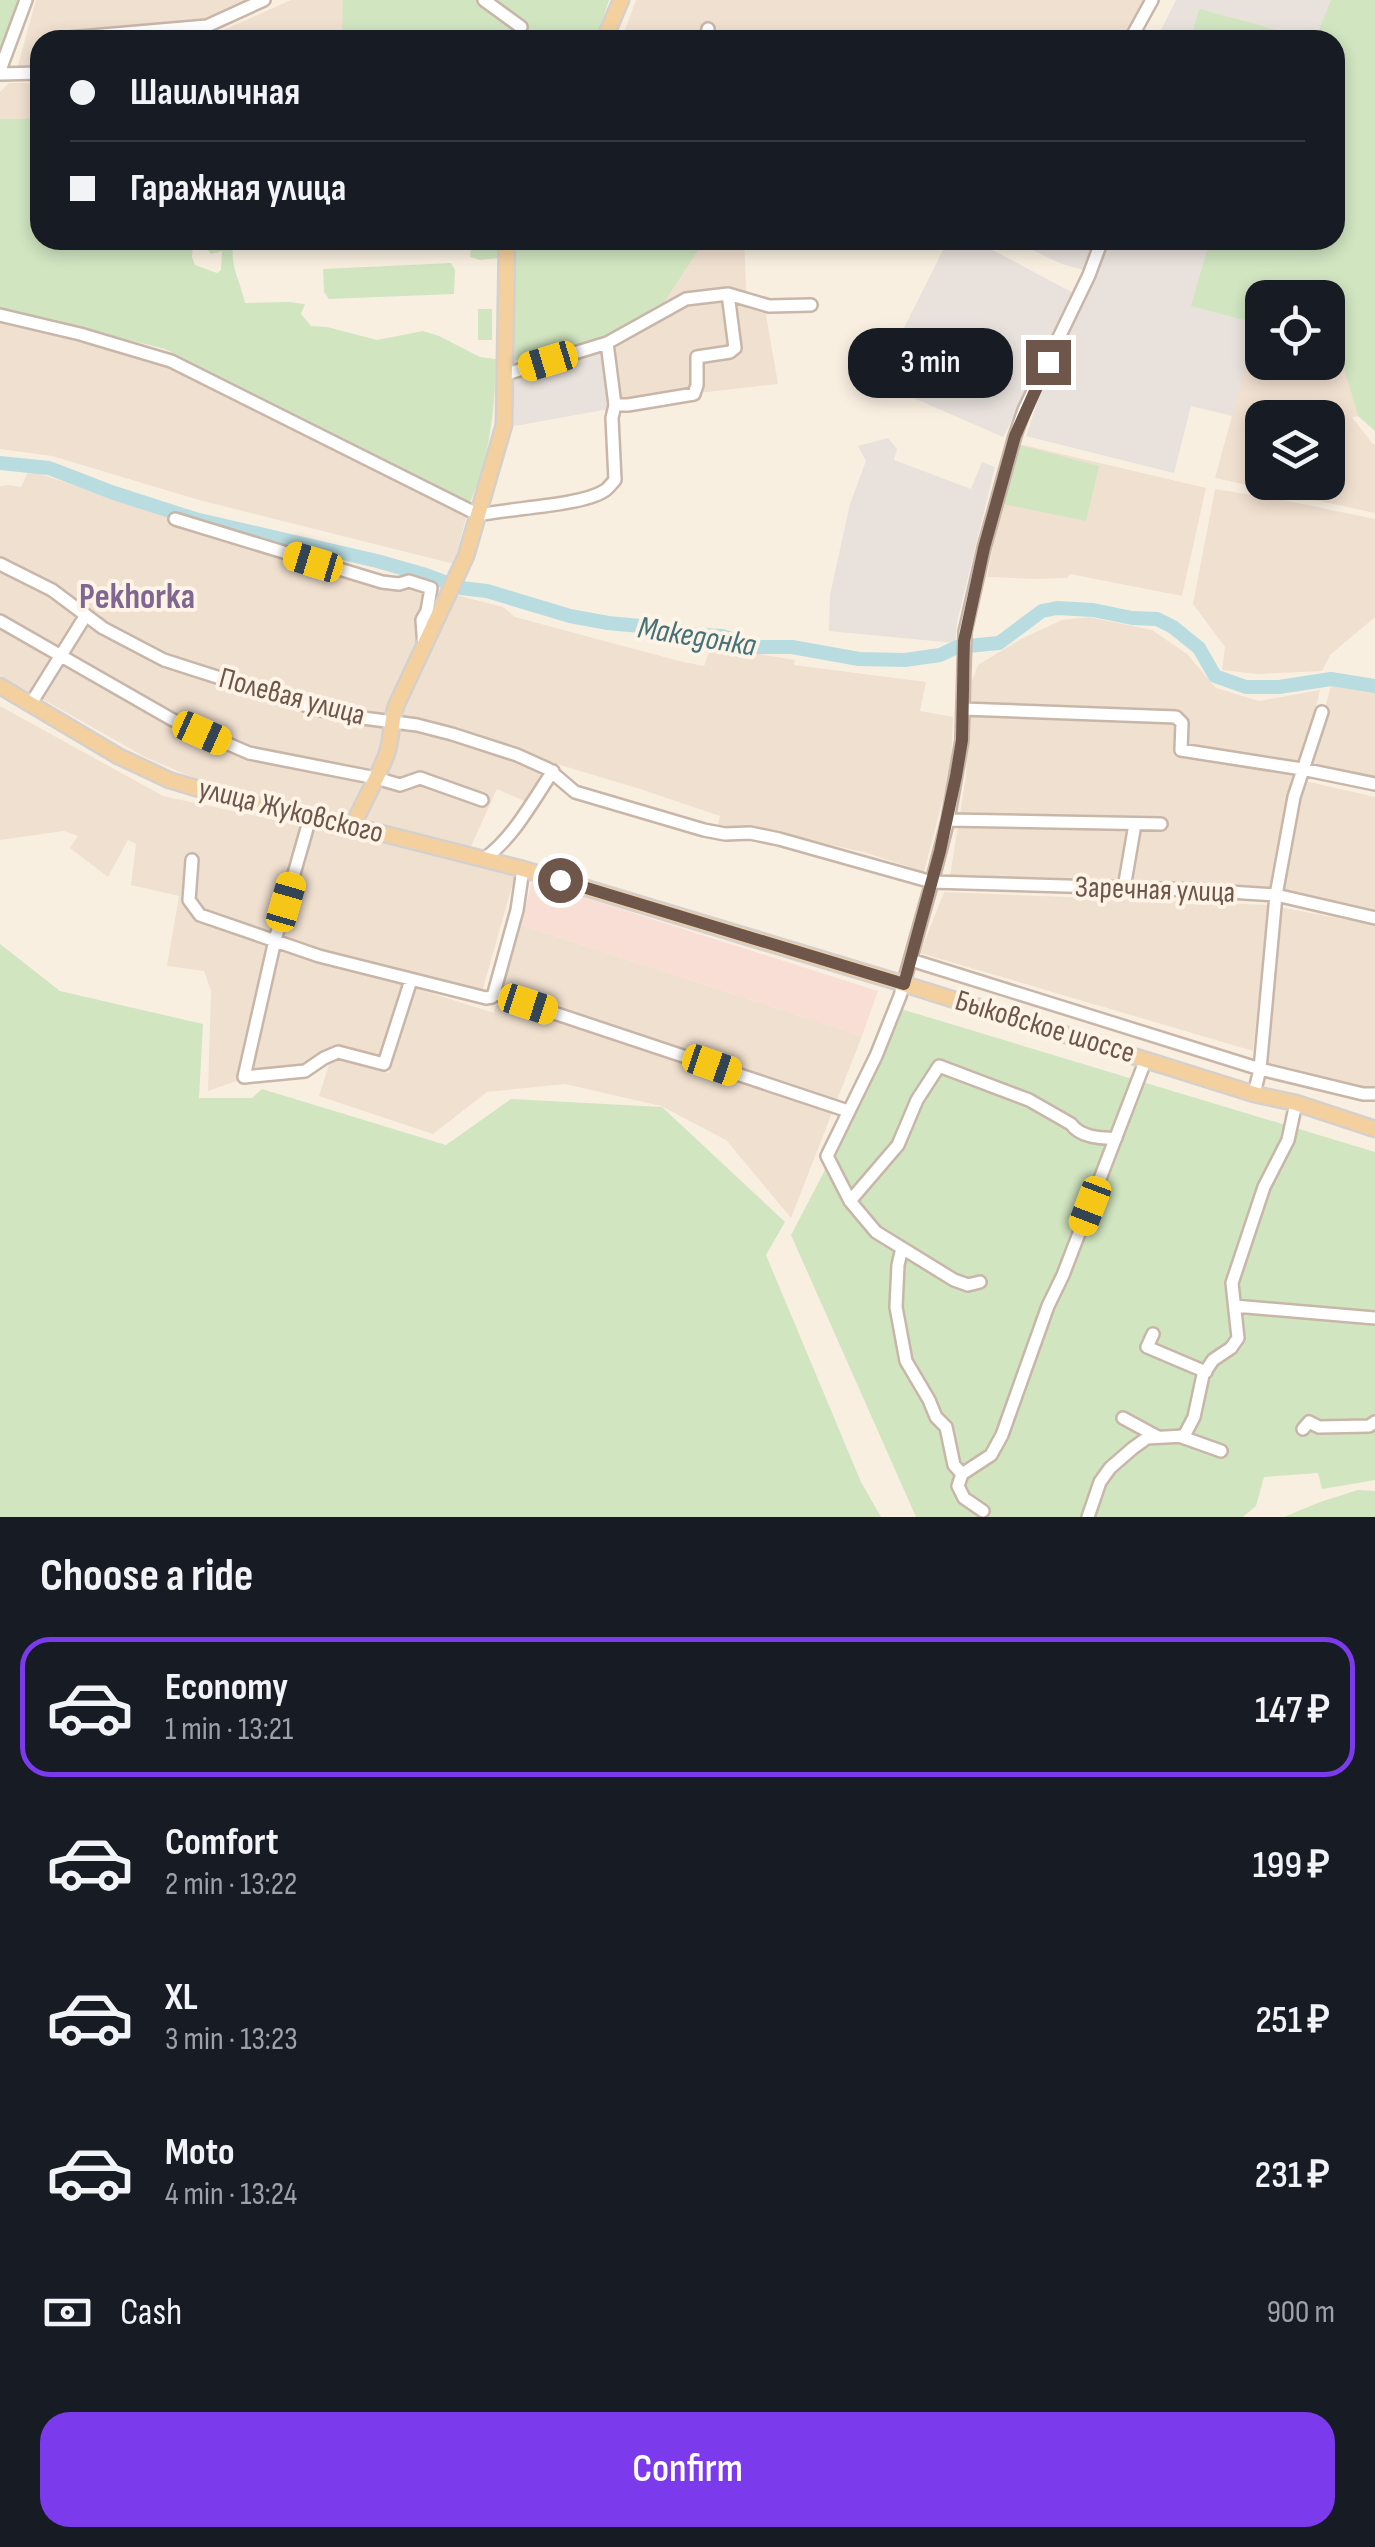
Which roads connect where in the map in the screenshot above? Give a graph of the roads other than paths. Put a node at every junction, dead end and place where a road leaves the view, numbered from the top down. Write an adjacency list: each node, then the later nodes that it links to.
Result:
1 (26, 0): 10 (street)
2 (264, 0): 7 (street)
3 (484, 0): 6 (street)
4 (622, 0): 8 (main road)
5 (1152, 0): 9 (street)
6 (521, 27)
7 (161, 30)
8 (610, 30)
9 (1136, 30)
10 (0, 72): 11 (street)
11 (30, 73)
12 (507, 250): 18 (main road)
13 (1099, 250): 29 (street)
14 (728, 294): 15 (street); 17 (street); 19 (street)
15 (811, 304)
16 (0, 315): 20 (street)
17 (606, 343): 18 (street); 19 (street)
18 (506, 374): 20 (main road)
19 (615, 405): 20 (street)
20 (479, 515): 25 (main road)
21 (175, 519): 25 (street)
22 (0, 564): 23 (street, Полевая улица)
23 (86, 615): 26 (street); 31 (street, Полевая улица)
24 (0, 621): 26 (street)
25 (424, 647): 31 (main road)
26 (60, 655): 28 (street); 34 (street)
27 (0, 686): 28 (main road, улица Жуковского)
28 (30, 705): 37 (main road, улица Жуковского)
29 (963, 709): 32 (street); 38 (street)
30 (1322, 712): 32 (street)
31 (391, 721): 33 (street, Полевая улица); 34 (main road)
32 (1302, 770): 35 (street); 47 (street)
33 (552, 771): 42 (street); 45 (street, Полевая улица)
34 (376, 778): 36 (street); 41 (main road)
35 (1375, 784)
36 (482, 800)
37 (310, 818): 41 (main road, улица Жуковского); 49 (street)
38 (948, 820): 39 (street); 45 (street)
39 (1134, 824): 40 (street); 46 (street)
40 (1161, 824)
41 (352, 826): 42 (main road, улица Жуковского)
42 (484, 859): 44 (main road, Быковское шоссе)
43 (192, 860): 49 (street)
44 (523, 869): 52 (main road, Быковское шоссе); 53 (street)
45 (932, 882): 46 (street, Заречная улица); 50 (street)
46 (1124, 888): 47 (street, Заречная улица)
47 (1276, 895): 48 (street, Заречная улица); 55 (street)
48 (1375, 918)
49 (274, 940): 51 (street); 51 (street)
50 (911, 960): 52 (street); 55 (street)
51 (411, 980): 53 (street)
52 (904, 984): 54 (main road, Быковское шоссе); 59 (street)
53 (490, 995): 59 (street)
54 (1146, 1059): 56 (main road, Быковское шоссе); 61 (street)
55 (1260, 1069): 56 (street); 57 (street)
56 (1254, 1094): 58 (main road, Быковское шоссе)
57 (1375, 1094)
58 (1296, 1103): 60 (main road, Быковское шоссе); 65 (street)
59 (848, 1111): 62 (street)
60 (1375, 1129)
61 (1116, 1138): 62 (street); 75 (street)
62 (850, 1201): 63 (street)
63 (902, 1248): 64 (street); 75 (street)
64 (980, 1282)
65 (1235, 1306): 66 (street); 68 (street)
66 (1375, 1318)
67 (1152, 1334): 68 (street)
68 (1206, 1372): 72 (street)
69 (1124, 1418): 73 (street)
70 (1375, 1422): 71 (street)
71 (1303, 1429)
72 (1179, 1436): 73 (street); 74 (street)
73 (1158, 1437): 77 (street)
74 (1222, 1451)
75 (962, 1474): 76 (street)
76 (983, 1511)
77 (1088, 1517)

